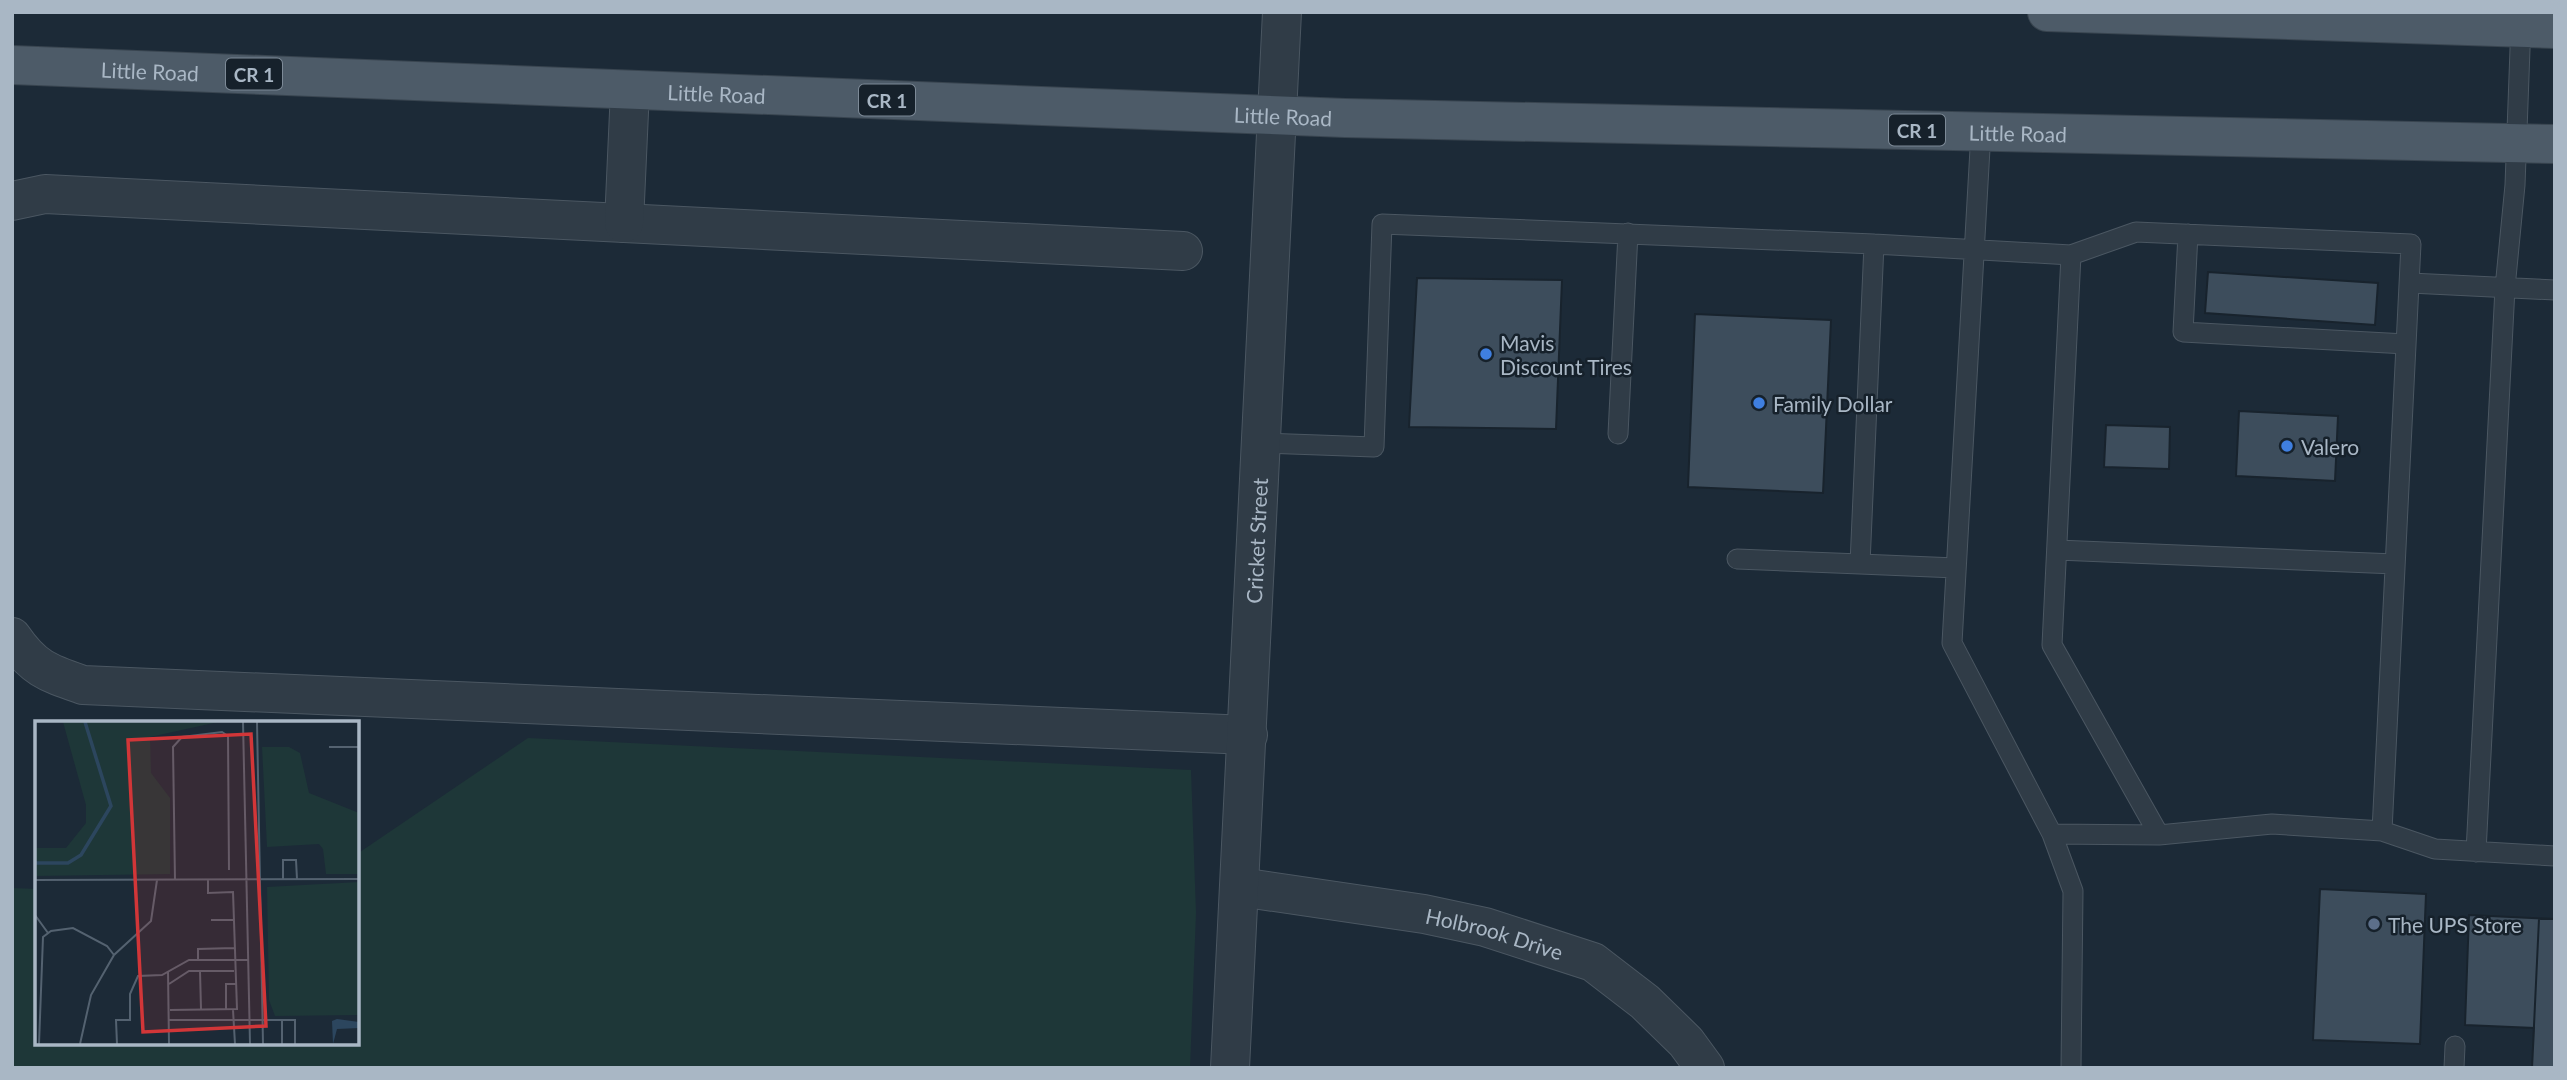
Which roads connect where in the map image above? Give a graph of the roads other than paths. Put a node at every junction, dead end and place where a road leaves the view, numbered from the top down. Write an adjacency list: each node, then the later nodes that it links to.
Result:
1 (1282, 12): 6 (street, Cricket Street)
2 (2047, 12): 3 (main road)
3 (2532, 23): 8 (lane)
4 (12, 65): 5 (main road, Little Road / CR 1)
5 (630, 90): 6 (main road, Little Road / CR 1); 11 (street)
6 (1279, 114): 7 (main road, Little Road / CR 1); 23 (street, Cricket Street)
7 (1981, 131): 8 (main road, Little Road / CR 1); 16 (lane)
8 (2517, 143): 9 (main road, Little Road / CR 1); 19 (lane)
9 (2555, 144)
10 (12, 201): 11 (street)
11 (624, 223): 15 (street)
12 (1628, 233): 14 (lane); 22 (lane); 23 (lane)
13 (2188, 234): 17 (lane); 18 (lane); 21 (lane)
14 (1874, 244): 16 (lane); 26 (lane)
15 (1183, 251)
16 (1975, 251): 17 (lane); 28 (lane)
17 (2071, 255): 24 (lane)
18 (2410, 283): 19 (lane); 21 (lane)
19 (2505, 288): 20 (lane); 34 (lane)
20 (2555, 290)
21 (2406, 344): 27 (lane)
22 (1618, 434)
23 (1262, 443): 30 (street, Cricket Street)
24 (2057, 550): 27 (lane); 33 (lane)
25 (1737, 559): 26 (lane)
26 (1860, 564): 28 (lane)
27 (2395, 564): 31 (lane)
28 (1956, 568): 32 (lane)
29 (12, 637): 30 (street)
30 (1248, 735): 36 (street, Cricket Street)
31 (2382, 831): 33 (lane); 34 (lane)
32 (2052, 834): 33 (lane); 40 (lane)
33 (2159, 835)
34 (2476, 852): 35 (lane)
35 (2555, 856)
36 (1240, 887): 38 (street, Cricket Street); 39 (street, Holbrook Drive)
37 (2455, 1046): 41 (lane)
38 (1230, 1068)
39 (1704, 1068)
40 (2071, 1068)
41 (2454, 1068)

